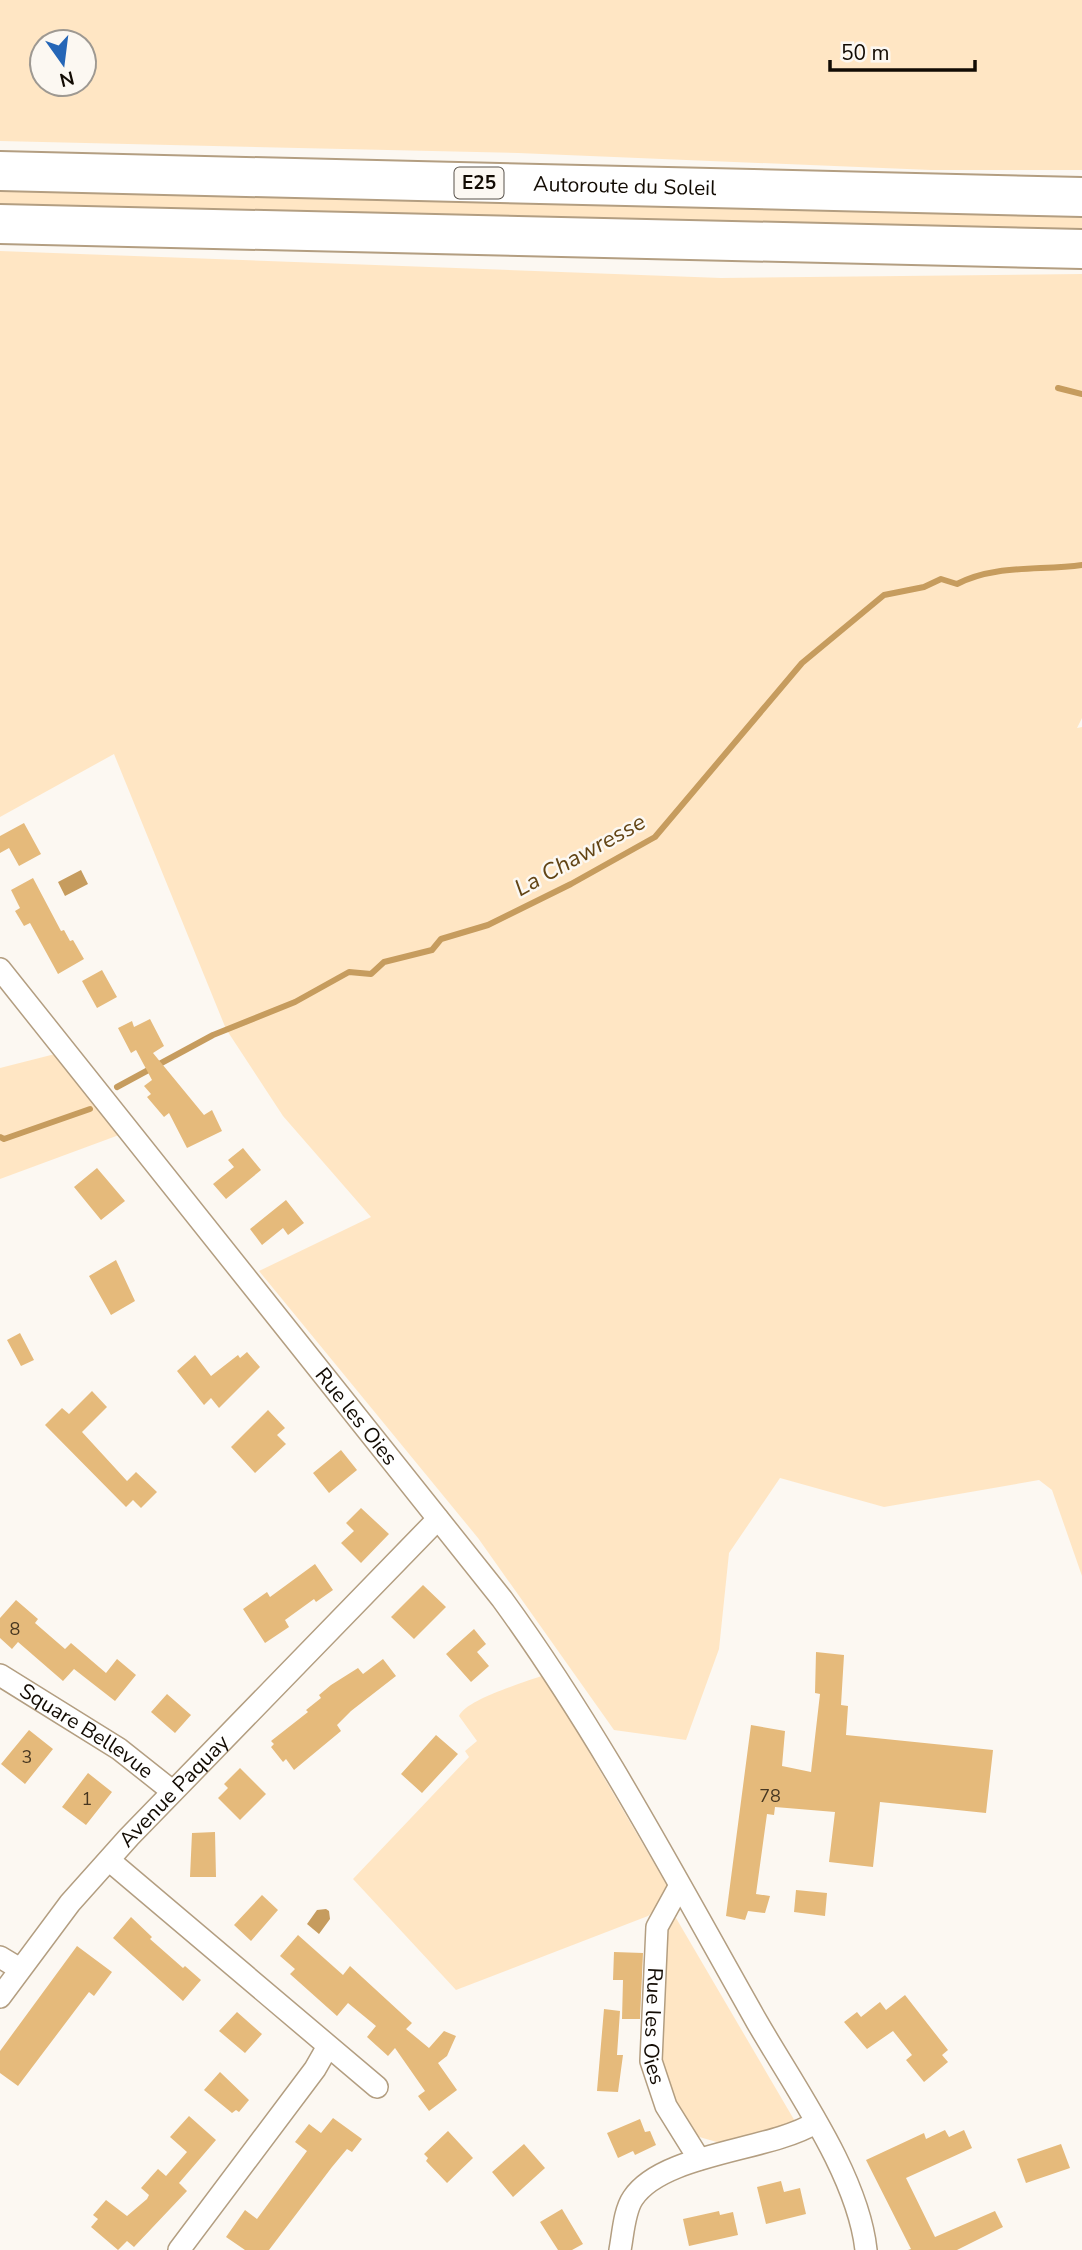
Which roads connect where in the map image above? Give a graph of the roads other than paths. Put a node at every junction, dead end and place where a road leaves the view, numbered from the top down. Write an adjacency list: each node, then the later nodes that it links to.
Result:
1 (0, 171): 2 (highway, Autoroute du Soleil / E25)
2 (1067, 197)
3 (0, 224): 4 (highway)
4 (1067, 250)
5 (0, 969): 6 (street, Rue les Oies)
6 (438, 1519): 8 (street, Avenue Paquay); 10 (street, Rue les Oies)
7 (0, 1675): 8 (street, Square Bellevue)
8 (172, 1791): 9 (street, Avenue Paquay)
9 (110, 1861): 12 (street); 14 (street, Avenue Paquay)
10 (679, 1887): 16 (street, Rue les Oies); 17 (street, Rue les Oies)
11 (0, 1957): 12 (street)
12 (20, 1969): 13 (street)
13 (0, 1997)
14 (327, 2048): 15 (street, Avenue Paquay); 18 (street)
15 (377, 2087)
16 (815, 2123): 17 (street); 20 (street, Rue les Oies)
17 (699, 2159): 19 (street)
18 (179, 2250)
19 (620, 2250)
20 (866, 2250)

